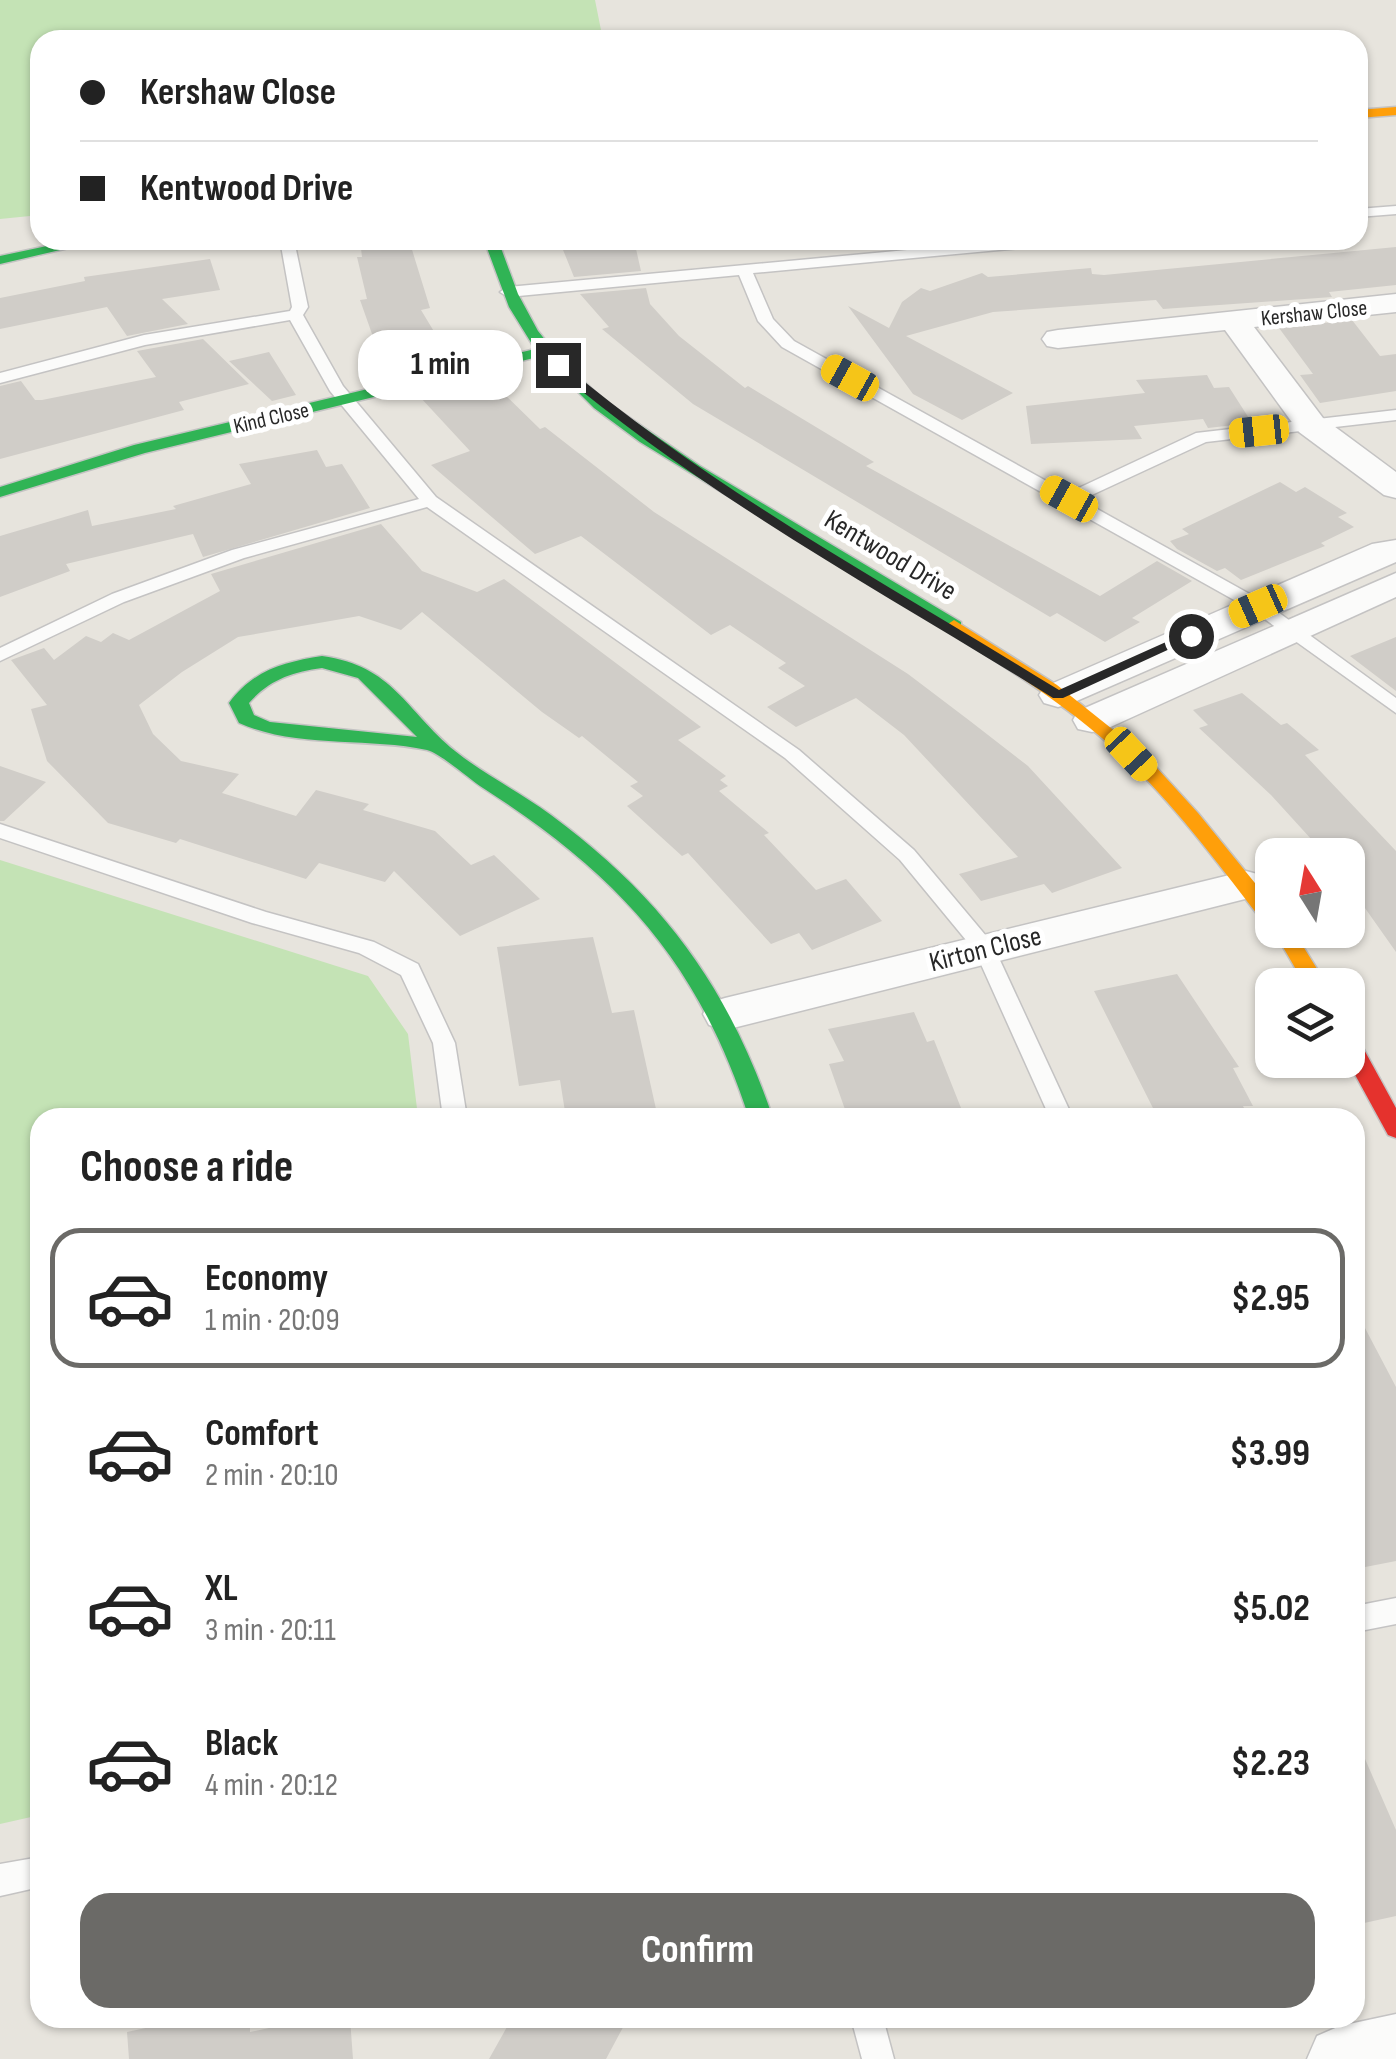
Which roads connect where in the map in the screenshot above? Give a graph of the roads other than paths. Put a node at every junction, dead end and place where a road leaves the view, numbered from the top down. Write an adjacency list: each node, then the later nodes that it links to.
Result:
1 (1396, 111): 2 (street)
2 (1368, 113)
3 (1396, 210): 4 (lane)
4 (1368, 213)
5 (48, 250): 9 (street)
6 (290, 250): 13 (lane)
7 (494, 250): 11 (street, Kentwood Drive)
8 (956, 250): 10 (lane)
9 (0, 260)
10 (744, 270): 11 (lane); 23 (lane)
11 (508, 292): 16 (street, Kentwood Drive)
12 (1396, 304): 14 (street, Kershaw Close)
13 (295, 316): 17 (lane); 18 (lane)
14 (1233, 320): 15 (street, Kershaw Close); 20 (street)
15 (1058, 339)
16 (546, 352): 18 (street, Kind Close); 30 (street, Kentwood Drive)
17 (0, 378)
18 (344, 400): 22 (street, Kind Close); 24 (lane)
19 (1396, 415): 20 (lane)
20 (1311, 425): 21 (street); 23 (lane)
21 (1396, 488)
22 (0, 492)
23 (1069, 499): 27 (lane)
24 (430, 501): 29 (lane); 37 (lane)
25 (1396, 551): 27 (street)
26 (1396, 584): 28 (street)
27 (1258, 606): 28 (lane); 30 (street)
28 (1294, 630): 31 (lane); 32 (street)
29 (0, 655)
30 (1058, 695): 32 (street, Kentwood Drive)
31 (1396, 707)
32 (1092, 720): 35 (street, Kentwood Drive)
33 (436, 745): 33 (street); 38 (street)
34 (0, 832): 41 (lane)
35 (1255, 897)
36 (1255, 903): 37 (street, Kirton Close)
37 (984, 948): 38 (street, Kirton Close); 43 (lane)
38 (725, 1014): 42 (street)
39 (1365, 1066): 40 (street)
40 (1389, 1101): 44 (street)
41 (454, 1108)
42 (757, 1108)
43 (1057, 1108)
44 (1396, 1129)
45 (1396, 1612): 46 (lane)
46 (1365, 1617)
47 (30, 1874): 48 (lane)
48 (0, 1880)
49 (870, 2028): 51 (lane)
50 (1396, 2047): 52 (street)
51 (878, 2059)
52 (1340, 2059)

